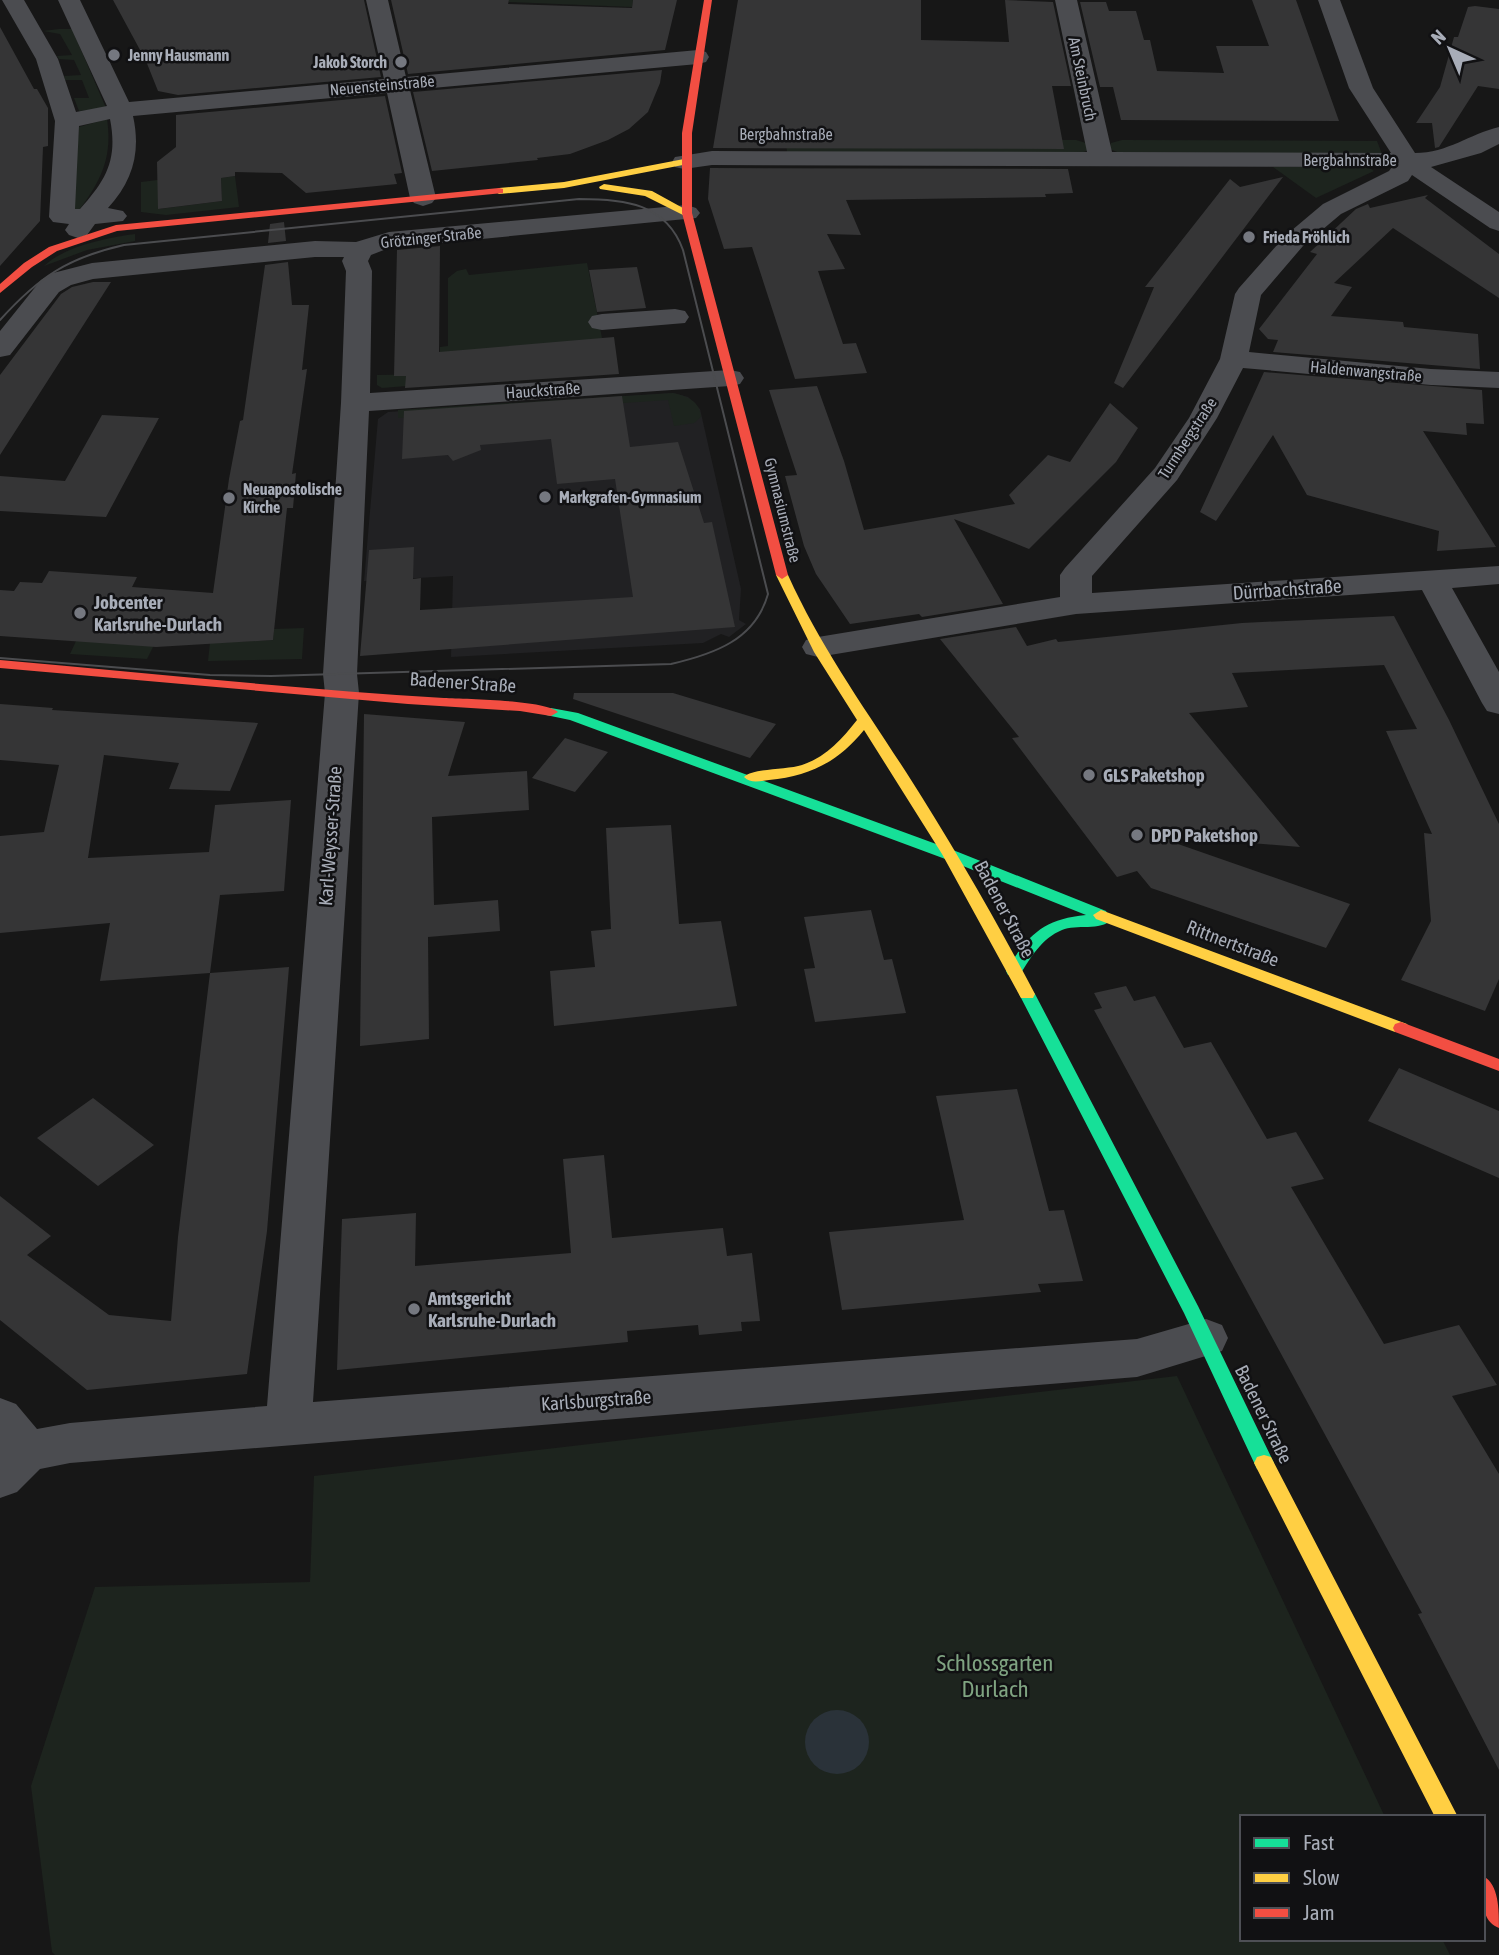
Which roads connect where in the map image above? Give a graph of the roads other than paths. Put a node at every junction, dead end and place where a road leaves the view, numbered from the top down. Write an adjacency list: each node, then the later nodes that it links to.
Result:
1 (13, 0): 10 (street)
2 (69, 0): 9 (street)
3 (377, 0): 8 (street)
4 (708, 0): 7 (main road)
5 (1066, 0): 18 (street, Am Steinbruch)
6 (1329, 0): 17 (street)
7 (698, 57): 8 (street, Neuensteinstraße); 11 (main road)
8 (395, 83): 9 (street, Neuensteinstraße); 23 (street)
9 (122, 110): 10 (street, Neuensteinstraße); 22 (street)
10 (67, 121): 25 (street)
11 (687, 133): 12 (street, Bergbahnstraße); 20 (main road, Gymnasiumstraße)
12 (714, 134)
13 (1499, 134): 19 (street)
14 (1067, 136): 18 (street, Bergbahnstraße)
15 (1122, 136): 18 (street, Bergbahnstraße)
16 (1190, 136): 17 (street, Bergbahnstraße)
17 (1395, 138): 19 (street, Bergbahnstraße)
18 (1098, 147): 19 (street, Bergbahnstraße); 20 (street, Bergbahnstraße)
19 (1408, 160): 27 (street); 34 (street, Turmbergstraße)
20 (684, 162): 21 (main road); 24 (main road, Gymnasiumstraße)
21 (564, 185): 23 (main road); 24 (main road)
22 (113, 187): 25 (street); 26 (street)
23 (423, 198): 26 (main road)
24 (687, 213): 29 (street, Grötzinger Straße); 35 (main road, Gymnasiumstraße)
25 (85, 218): 26 (street); 28 (street)
26 (115, 222): 28 (main road)
27 (1499, 223)
28 (73, 240): 30 (main road)
29 (360, 250): 33 (street, Grötzinger Straße); 37 (street, Karl-Weysser-Straße)
30 (0, 290)
31 (675, 317): 32 (street)
32 (602, 322)
33 (0, 349)
34 (1234, 359): 36 (street, Haldenwangstraße); 40 (street, Turmbergstraße)
35 (730, 378): 37 (street, Hauckstraße); 41 (main road, Gymnasiumstraße)
36 (1499, 380)
37 (355, 403): 43 (street, Karl-Weysser-Straße)
38 (1499, 575): 39 (street, Dürrbachstraße)
39 (1431, 578): 40 (street, Dürrbachstraße); 44 (street)
40 (1076, 604): 41 (street)
41 (818, 646): 45 (main road, Gymnasiumstraße)
42 (0, 664): 43 (main road, Badener Straße)
43 (342, 693): 46 (main road, Badener Straße); 52 (street, Karl-Weysser-Straße)
44 (1499, 703)
45 (864, 720): 46 (main road); 47 (main road, Gymnasiumstraße)
46 (741, 777): 47 (main road, Badener Straße)
47 (953, 856): 48 (main road, Rittnertstraße); 49 (main road, Badener Straße)
48 (1116, 920): 49 (main road); 50 (main road, Rittnertstraße)
49 (1014, 971): 51 (main road, Badener Straße)
50 (1499, 1065)
51 (1206, 1338): 52 (street, Karlsburgstraße); 54 (main road, Badener Straße)
52 (289, 1424): 53 (street, Karlsburgstraße)
53 (9, 1448)
54 (1446, 1815)
55 (1485, 1890): 56 (main road)
56 (1499, 1917)

